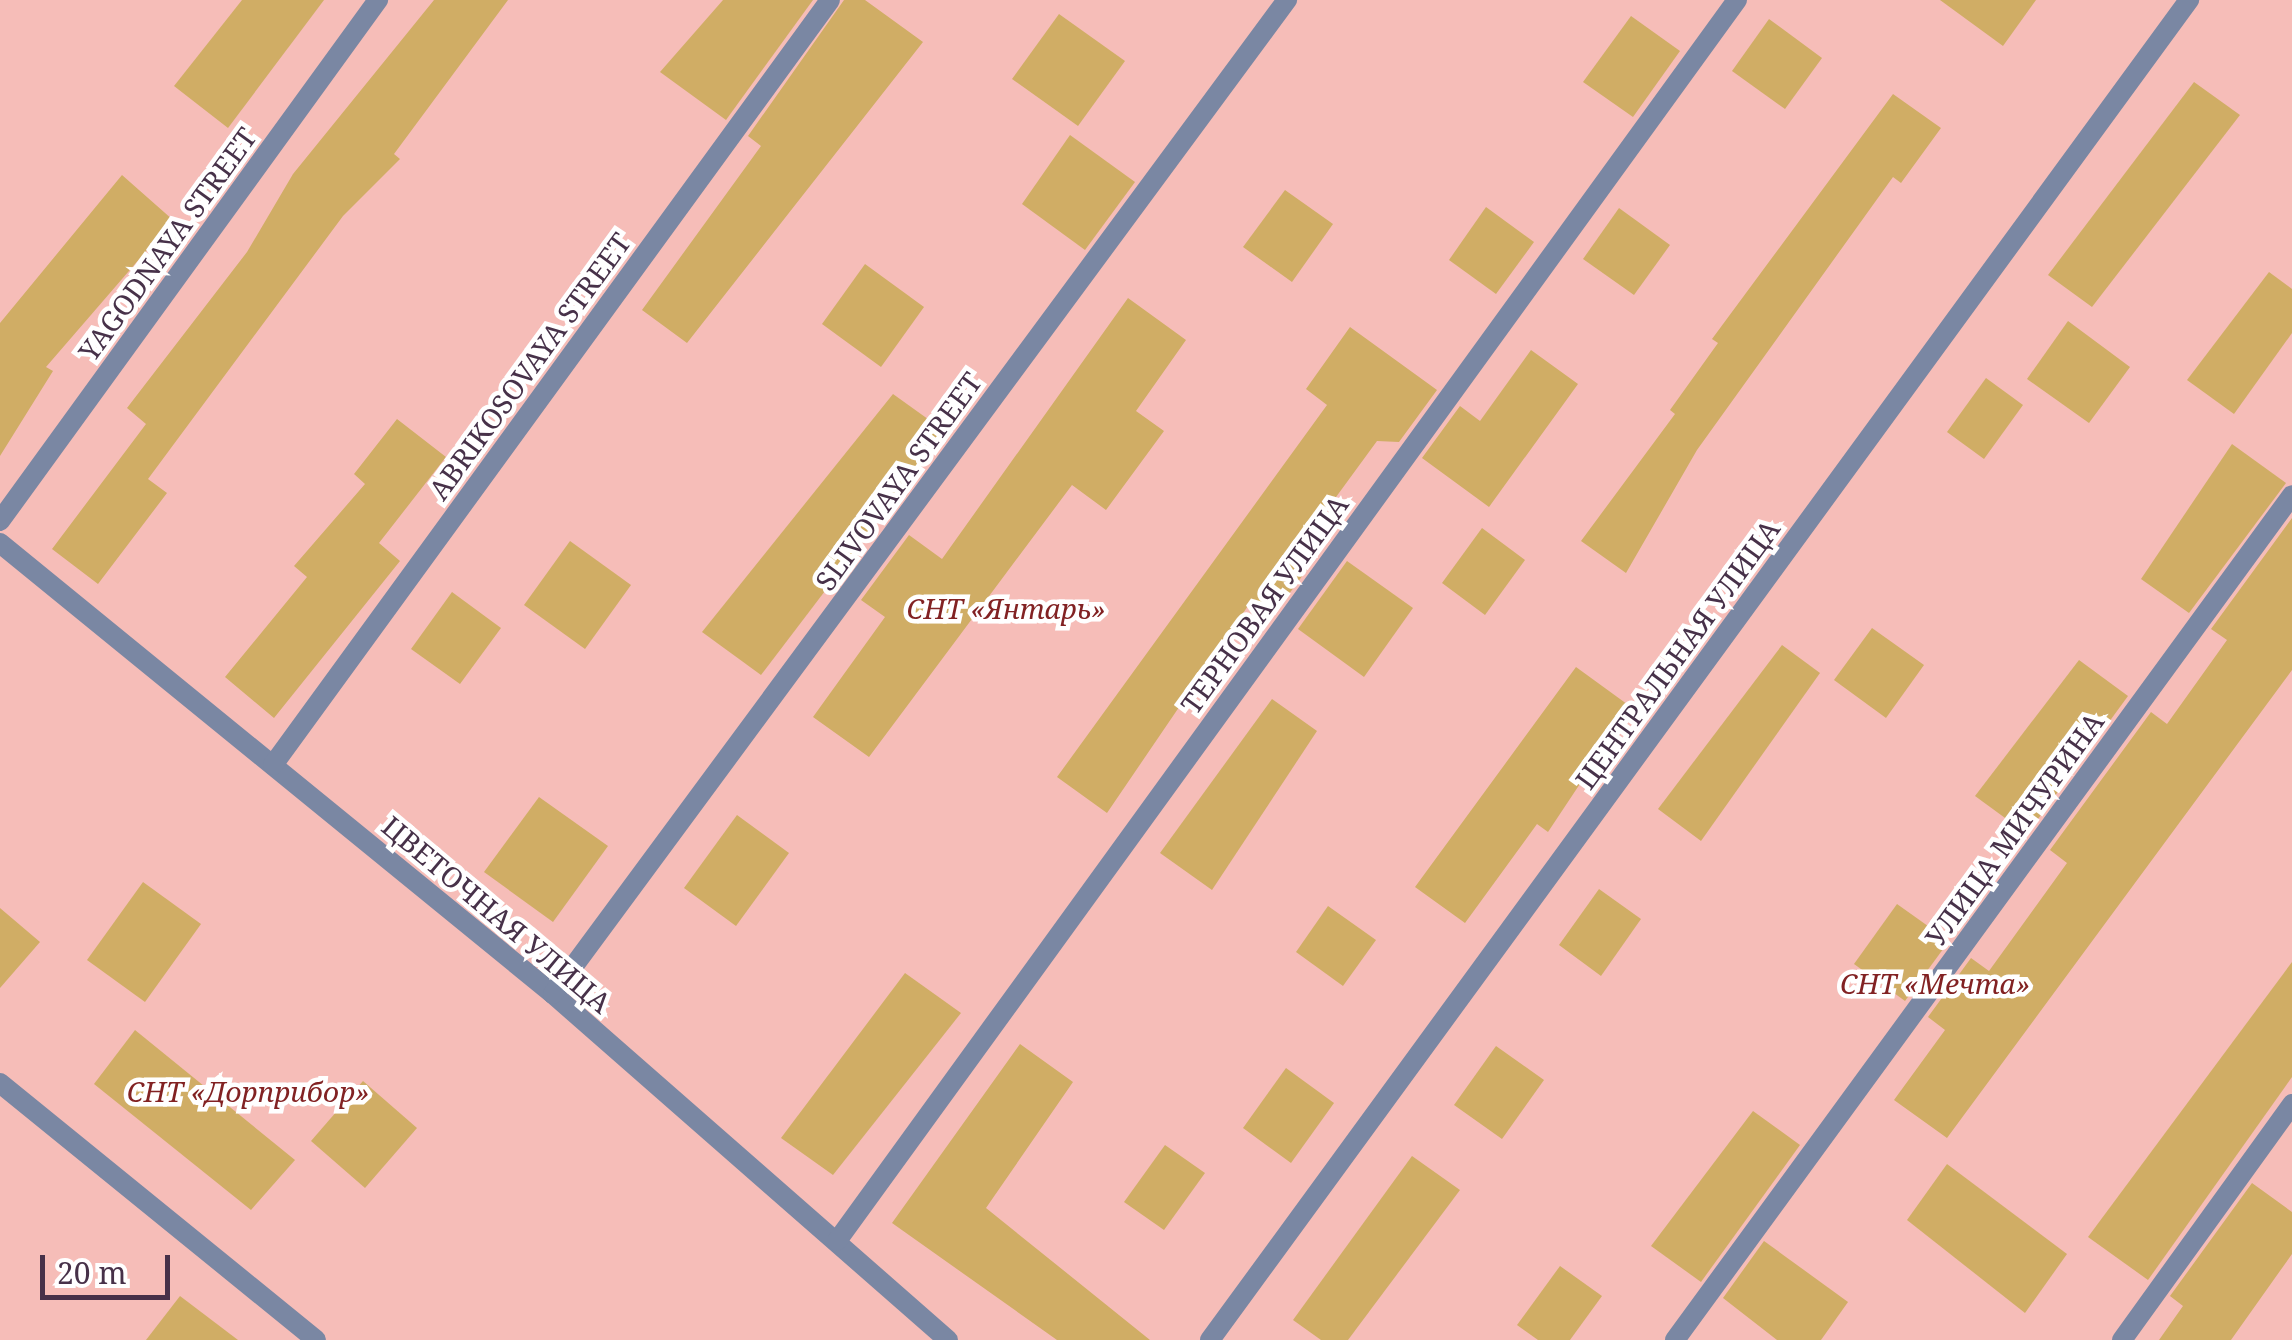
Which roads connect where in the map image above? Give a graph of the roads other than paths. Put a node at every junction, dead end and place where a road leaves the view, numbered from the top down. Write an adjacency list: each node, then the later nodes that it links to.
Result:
1 (378, 0): 7 (street, YAGODNAYA STREET)
2 (830, 0): 9 (street, ABRIKOSOVAYA STREET)
3 (1286, 0): 10 (street, SLIVOVAYA STREET)
4 (1736, 0): 13 (street, ТЕРНОВАЯ УЛИЦА)
5 (2189, 0): 16 (street, ЦЕНТРАЛЬНАЯ УЛИЦА)
6 (2292, 495): 17 (street, УЛИЦА МИЧУРИНА)
7 (0, 521)
8 (0, 542): 9 (street, ЦВЕТОЧНАЯ УЛИЦА)
9 (272, 765): 10 (street, ЦВЕТОЧНАЯ УЛИЦА)
10 (553, 994): 13 (street, ЦВЕТОЧНАЯ УЛИЦА)
11 (0, 1083): 14 (street)
12 (2292, 1104): 18 (street)
13 (837, 1241): 15 (street, ЦВЕТОЧНАЯ УЛИЦА)
14 (316, 1340)
15 (948, 1340)
16 (1210, 1340)
17 (1675, 1340)
18 (2122, 1340)

